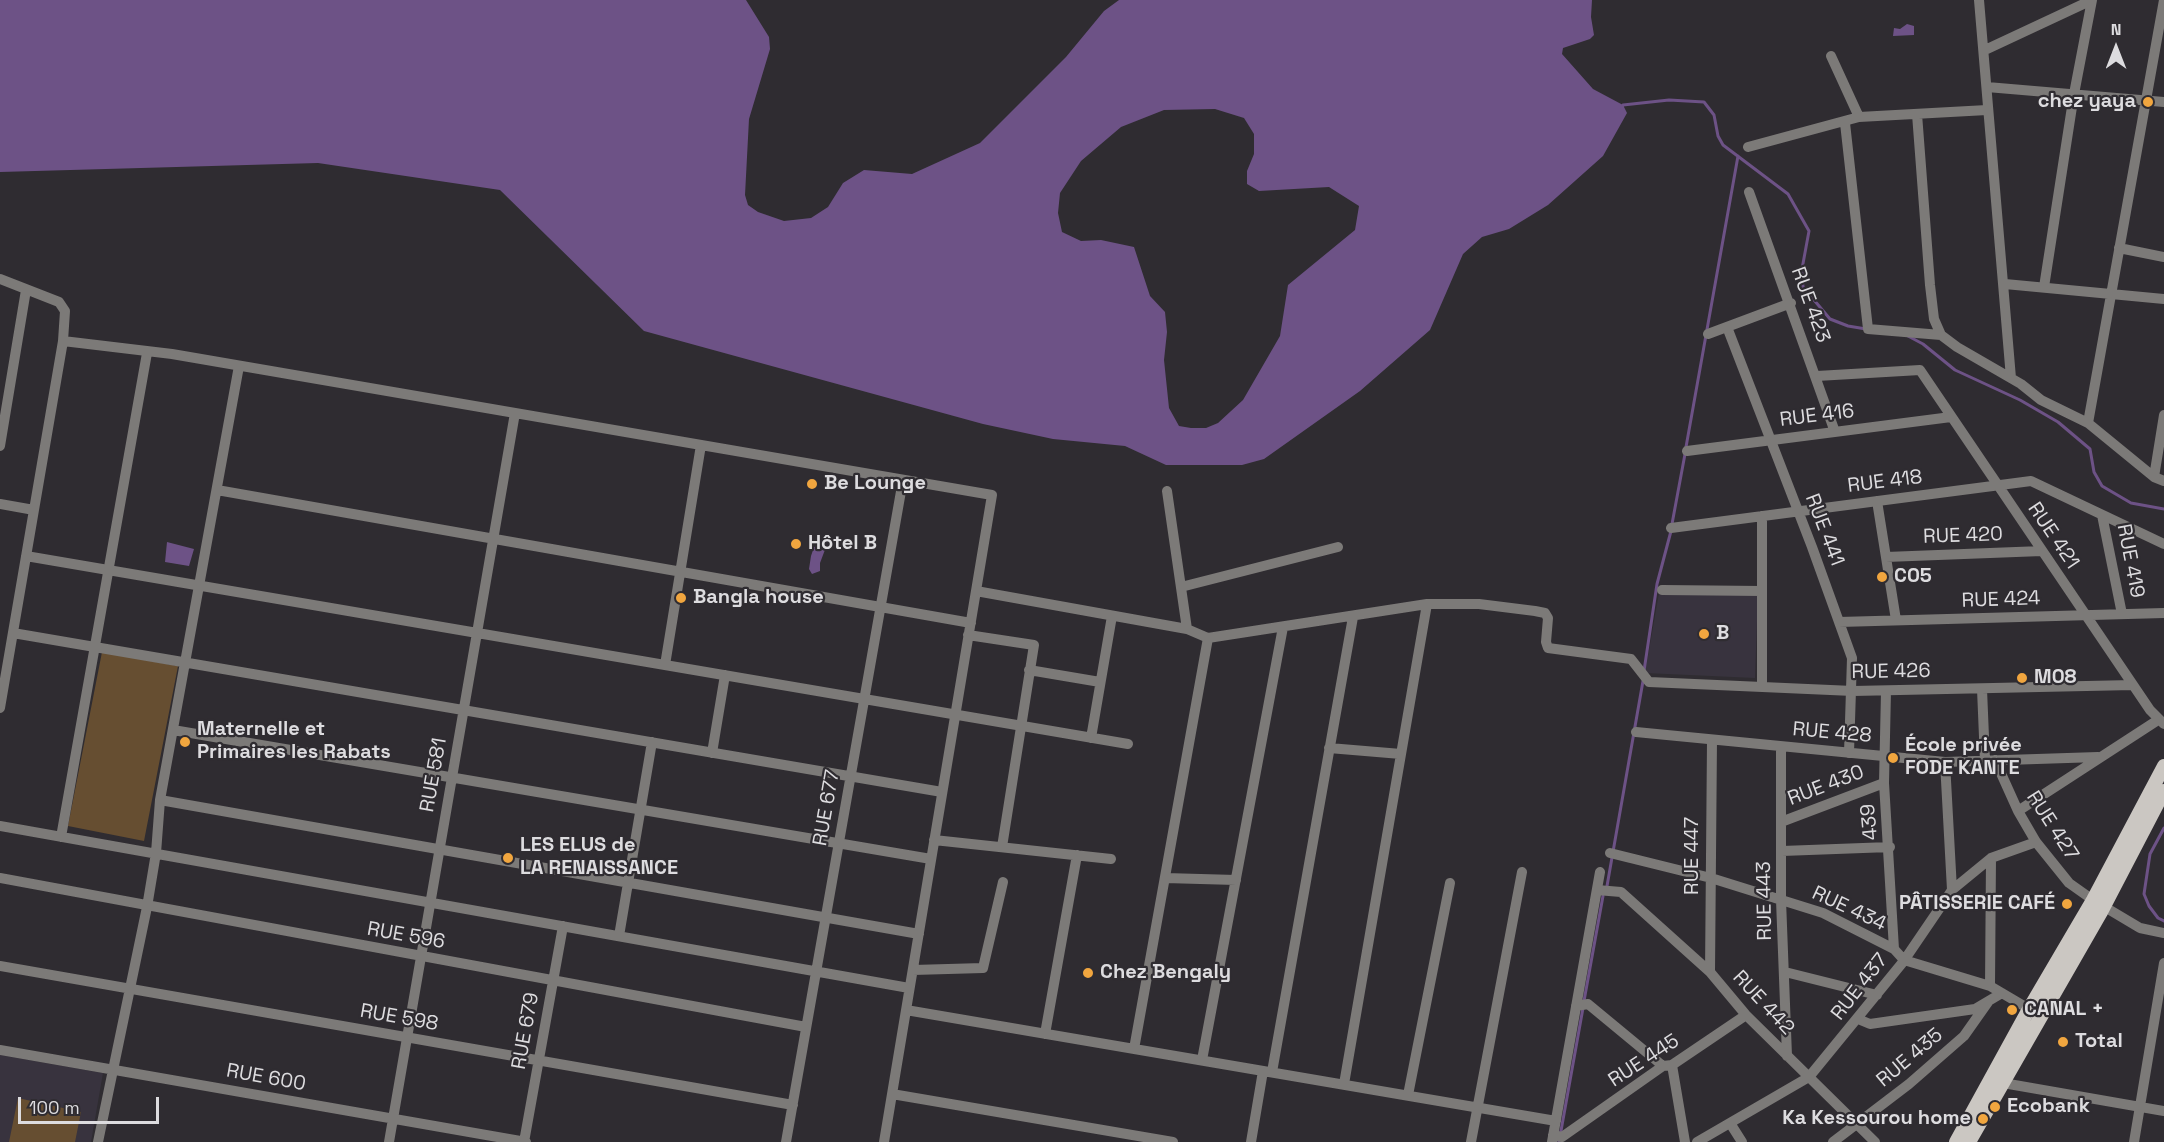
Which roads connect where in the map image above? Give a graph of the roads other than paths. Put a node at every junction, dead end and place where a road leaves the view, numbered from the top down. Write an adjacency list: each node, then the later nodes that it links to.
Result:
1 (1979, 0): 4 (street)
2 (2092, 0): 4 (street); 7 (street)
3 (2163, 0): 8 (street)
4 (1985, 50): 6 (street)
5 (1831, 56): 12 (street)
6 (1987, 87): 7 (street); 10 (street)
7 (2074, 94): 8 (street); 20 (street)
8 (2146, 100): 9 (street); 16 (street)
9 (2164, 102)
10 (1987, 110): 11 (street); 19 (street)
11 (1917, 114): 12 (street); 27 (street)
12 (1859, 117): 13 (street)
13 (1845, 123): 14 (street); 27 (street)
14 (1748, 147)
15 (1749, 192): 24 (street, RUE 423)
16 (2119, 248): 17 (street); 22 (street)
17 (2164, 257)
18 (0, 279): 21 (street)
19 (2005, 284): 20 (street); 32 (street)
20 (2044, 287): 22 (street)
21 (26, 290): 28 (street); 40 (street)
22 (2111, 294): 23 (street); 36 (street)
23 (2164, 299)
24 (1791, 303): 25 (street); 31 (street, RUE 423)
25 (1727, 327): 26 (street); 38 (street, RUE 441)
26 (1708, 334)
27 (1941, 334): 32 (street)
28 (63, 341): 29 (street); 49 (street)
29 (147, 353): 30 (street); 60 (street)
30 (239, 366): 33 (street); 45 (street)
31 (1817, 376): 35 (street, RUE 421); 37 (street, RUE 423)
32 (2012, 378): 36 (street)
33 (515, 413): 39 (street); 54 (street, RUE 581)
34 (2164, 415): 42 (street)
35 (1951, 417): 37 (street, RUE 416); 44 (street, RUE 421)
36 (2088, 423): 42 (street)
37 (1835, 432): 38 (street, RUE 416)
38 (1771, 440): 41 (street, RUE 416); 50 (street, RUE 441)
39 (701, 445): 43 (street); 61 (street)
40 (0, 446)
41 (1687, 451)
42 (2159, 479)
43 (903, 480): 65 (street); 68 (street, RUE 677)
44 (1997, 486): 47 (street, RUE 418); 51 (street, RUE 418); 57 (street, RUE 421)
45 (217, 490): 54 (street); 62 (street)
46 (1167, 491): 63 (street)
47 (1877, 501): 50 (street, RUE 418); 59 (street)
48 (0, 504): 49 (street)
49 (34, 510): 58 (street)
50 (1797, 512): 52 (street, RUE 418); 75 (street, RUE 441)
51 (2102, 515): 55 (street); 70 (street, RUE 419)
52 (1762, 516): 53 (street, RUE 418); 66 (street)
53 (1671, 528)
54 (493, 538): 61 (street); 80 (street, RUE 581)
55 (2164, 544)
56 (1338, 547): 63 (street)
57 (2042, 551): 59 (street, RUE 420); 71 (street, RUE 421)
58 (26, 556): 60 (street); 79 (street)
59 (1886, 557): 74 (street)
60 (109, 570): 62 (street); 83 (street)
61 (681, 572): 68 (street); 85 (street)
62 (199, 585): 80 (street); 84 (street)
63 (1181, 587): 78 (street)
64 (1662, 590): 66 (street)
65 (976, 591): 72 (street); 76 (street)
66 (1762, 591): 89 (street)
67 (1427, 604): 73 (street); 89 (street, RUE 426); 110 (street)
68 (880, 607): 76 (street); 94 (street, RUE 677)
69 (2164, 613): 70 (street, RUE 424)
70 (2122, 614): 71 (street, RUE 424)
71 (2085, 615): 74 (street, RUE 424); 90 (street, RUE 421)
72 (1112, 616): 78 (street); 88 (street)
73 (1353, 617): 77 (street); 107 (street)
74 (1896, 621): 75 (street, RUE 424)
75 (1839, 622): 92 (street, RUE 441)
76 (970, 623): 81 (street)
77 (1283, 627): 82 (street); 145 (street)
78 (1187, 629): 82 (street)
79 (13, 633): 83 (street); 95 (street)
80 (477, 633): 85 (street); 96 (street, RUE 581)
81 (968, 635): 86 (street); 97 (street)
82 (1208, 638): 143 (street)
83 (95, 647): 84 (street); 126 (street)
84 (185, 662): 96 (street); 100 (street)
85 (665, 665): 87 (street)
86 (1029, 670): 88 (street); 99 (street)
87 (725, 675): 94 (street); 108 (street)
88 (1100, 682): 102 (street)
89 (1762, 686): 92 (street, RUE 426)
90 (2133, 686): 91 (street, RUE 426); 98 (street, RUE 421)
91 (1982, 689): 93 (street, RUE 426); 113 (street, RUE 427)
92 (1853, 691): 93 (street, RUE 426); 109 (street, RUE 441)
93 (1886, 691): 111 (street, 439)
94 (864, 699): 97 (street); 116 (street, RUE 677)
95 (0, 708)
96 (464, 710): 104 (street); 117 (street, RUE 581)
97 (955, 714): 99 (street); 120 (street)
98 (2161, 722): 112 (street, RUE 428)
99 (1021, 726): 102 (street); 130 (street)
100 (173, 730): 117 (street); 121 (street)
101 (1635, 732): 103 (street, RUE 428)
102 (1091, 738): 105 (street)
103 (1712, 740): 106 (street, RUE 428); 144 (street, RUE 447)
104 (652, 742): 108 (street); 122 (street)
105 (1128, 744)
106 (1780, 747): 109 (street, RUE 428); 124 (street, RUE 443)
107 (1329, 748): 110 (street); 192 (street)
108 (712, 753): 116 (street)
109 (1849, 753): 111 (street, RUE 428)
110 (1401, 754): 195 (street)
111 (1885, 756): 114 (street, RUE 428); 118 (street, 439)
112 (2098, 757): 113 (street, RUE 428); 123 (street, RUE 428)
113 (1990, 760): 114 (street, RUE 428); 123 (street, RUE 427)
114 (1945, 762): 150 (street)
115 (2164, 766): 153 (main road)
116 (851, 776): 120 (street); 129 (street, RUE 677)
117 (452, 777): 122 (street); 132 (street, RUE 581)
118 (1884, 783): 124 (street, RUE 430); 131 (street, 439)
119 (2164, 791): 153 (main road)
120 (942, 792): 127 (street)
121 (160, 800): 132 (street); 134 (street)
122 (641, 809): 129 (street); 146 (street)
123 (2018, 811): 128 (street, RUE 427)
124 (1781, 822): 133 (street, RUE 443)
125 (0, 826): 126 (street)
126 (61, 837): 134 (street)
127 (934, 840): 130 (street); 138 (street)
128 (2036, 842): 137 (street, RUE 437); 153 (street, RUE 427)
129 (839, 843): 138 (street); 155 (street, RUE 677)
130 (1002, 847): 136 (street)
131 (1890, 847): 133 (street); 160 (street, 439)
132 (440, 849): 146 (street); 152 (street, RUE 581)
133 (1782, 851): 151 (street, RUE 443)
134 (156, 853): 152 (street); 154 (street)
135 (1610, 853): 144 (street, RUE 434)
136 (1077, 855): 139 (street); 183 (street)
137 (1991, 858): 150 (street, RUE 437); 170 (street)
138 (931, 859): 158 (street)
139 (1111, 860)
140 (1522, 872): 199 (street)
141 (1600, 872): 149 (street)
142 (0, 878): 154 (street, RUE 596)
143 (1165, 878): 145 (street); 185 (street)
144 (1711, 878): 151 (street, RUE 434); 167 (street, RUE 447)
145 (1236, 879): 188 (street)
146 (628, 882): 155 (street); 159 (street)
147 (1003, 882): 165 (street)
148 (1450, 883): 197 (street)
149 (1597, 890): 167 (street, RUE 442); 176 (street)
150 (1952, 890): 162 (street, RUE 437)
151 (1781, 900): 160 (street, RUE 434); 168 (street, RUE 443)
152 (430, 903): 156 (street); 161 (street, RUE 581)
153 (2098, 903): 157 (street, RUE 427); 177 (main road); 194 (main road)
154 (147, 907): 161 (street, RUE 596); 172 (street)
155 (826, 917): 158 (street); 166 (street, RUE 677)
156 (563, 926): 159 (street); 169 (street, RUE 679)
157 (2164, 933)
158 (919, 934): 165 (street)
159 (619, 936): 166 (street)
160 (1894, 949): 162 (street, RUE 434)
161 (421, 957): 169 (street, RUE 596); 184 (street, RUE 581)
162 (1904, 960): 170 (street); 174 (street, RUE 437)
163 (2164, 963): 181 (street)
164 (0, 966): 172 (street, RUE 598)
165 (913, 970): 171 (street)
166 (816, 971): 171 (street); 182 (street, RUE 677)
167 (1710, 972): 179 (street, RUE 442)
168 (1785, 972): 174 (street); 187 (street, RUE 443)
169 (553, 981): 182 (street, RUE 596); 189 (street, RUE 679)
170 (1990, 986): 173 (street)
171 (909, 988): 178 (street)
172 (131, 989): 184 (street, RUE 598); 191 (street)
173 (2002, 993): 175 (street, RUE 435); 177 (street)
174 (1877, 995): 180 (street, RUE 437)
175 (1988, 1002): 180 (street); 205 (street, RUE 435)
176 (1576, 1006): 190 (street); 203 (street)
177 (2029, 1009): 220 (main road)
178 (906, 1010): 183 (street); 196 (street)
179 (1746, 1015): 187 (street, RUE 442); 190 (street, RUE 445)
180 (1858, 1019): 193 (street, RUE 437)
181 (2160, 1022): 200 (street)
182 (806, 1027): 198 (street, RUE 677)
183 (1045, 1034): 185 (street)
184 (407, 1038): 189 (street, RUE 598); 202 (street, RUE 581)
185 (1134, 1049): 188 (street)
186 (0, 1050): 191 (street, RUE 600)
187 (1787, 1056): 193 (street, RUE 442)
188 (1202, 1060): 192 (street)
189 (539, 1061): 198 (street, RUE 598); 210 (street, RUE 679)
190 (1668, 1066): 206 (street, RUE 445); 216 (street)
191 (111, 1069): 202 (street, RUE 600); 208 (street)
192 (1267, 1071): 195 (street); 214 (street)
193 (1809, 1077): 204 (street, RUE 437); 205 (street, RUE 442)
194 (2003, 1083): 200 (street); 221 (main road)
195 (1344, 1084): 197 (street)
196 (892, 1094): 212 (street); 213 (street)
197 (1408, 1095): 199 (street)
198 (793, 1105): 211 (street, RUE 677)
199 (1477, 1107): 203 (street); 215 (street)
200 (2140, 1107): 201 (street); 222 (street)
201 (2164, 1111)
202 (393, 1119): 209 (street, RUE 581); 210 (street, RUE 600)
203 (1556, 1120): 206 (street)
204 (1730, 1123): 217 (street, RUE 437); 218 (street)
205 (1858, 1124): 207 (street, RUE 435); 219 (street, RUE 442)
206 (1556, 1137)
207 (1834, 1141)
208 (98, 1142)
209 (389, 1142)
210 (525, 1142)
211 (786, 1142)
212 (884, 1142)
213 (1173, 1142)
214 (1251, 1142)
215 (1471, 1142)
216 (1685, 1142)
217 (1697, 1142)
218 (1742, 1142)
219 (1875, 1142)
220 (1956, 1142)
221 (1969, 1142)
222 (2134, 1142)

